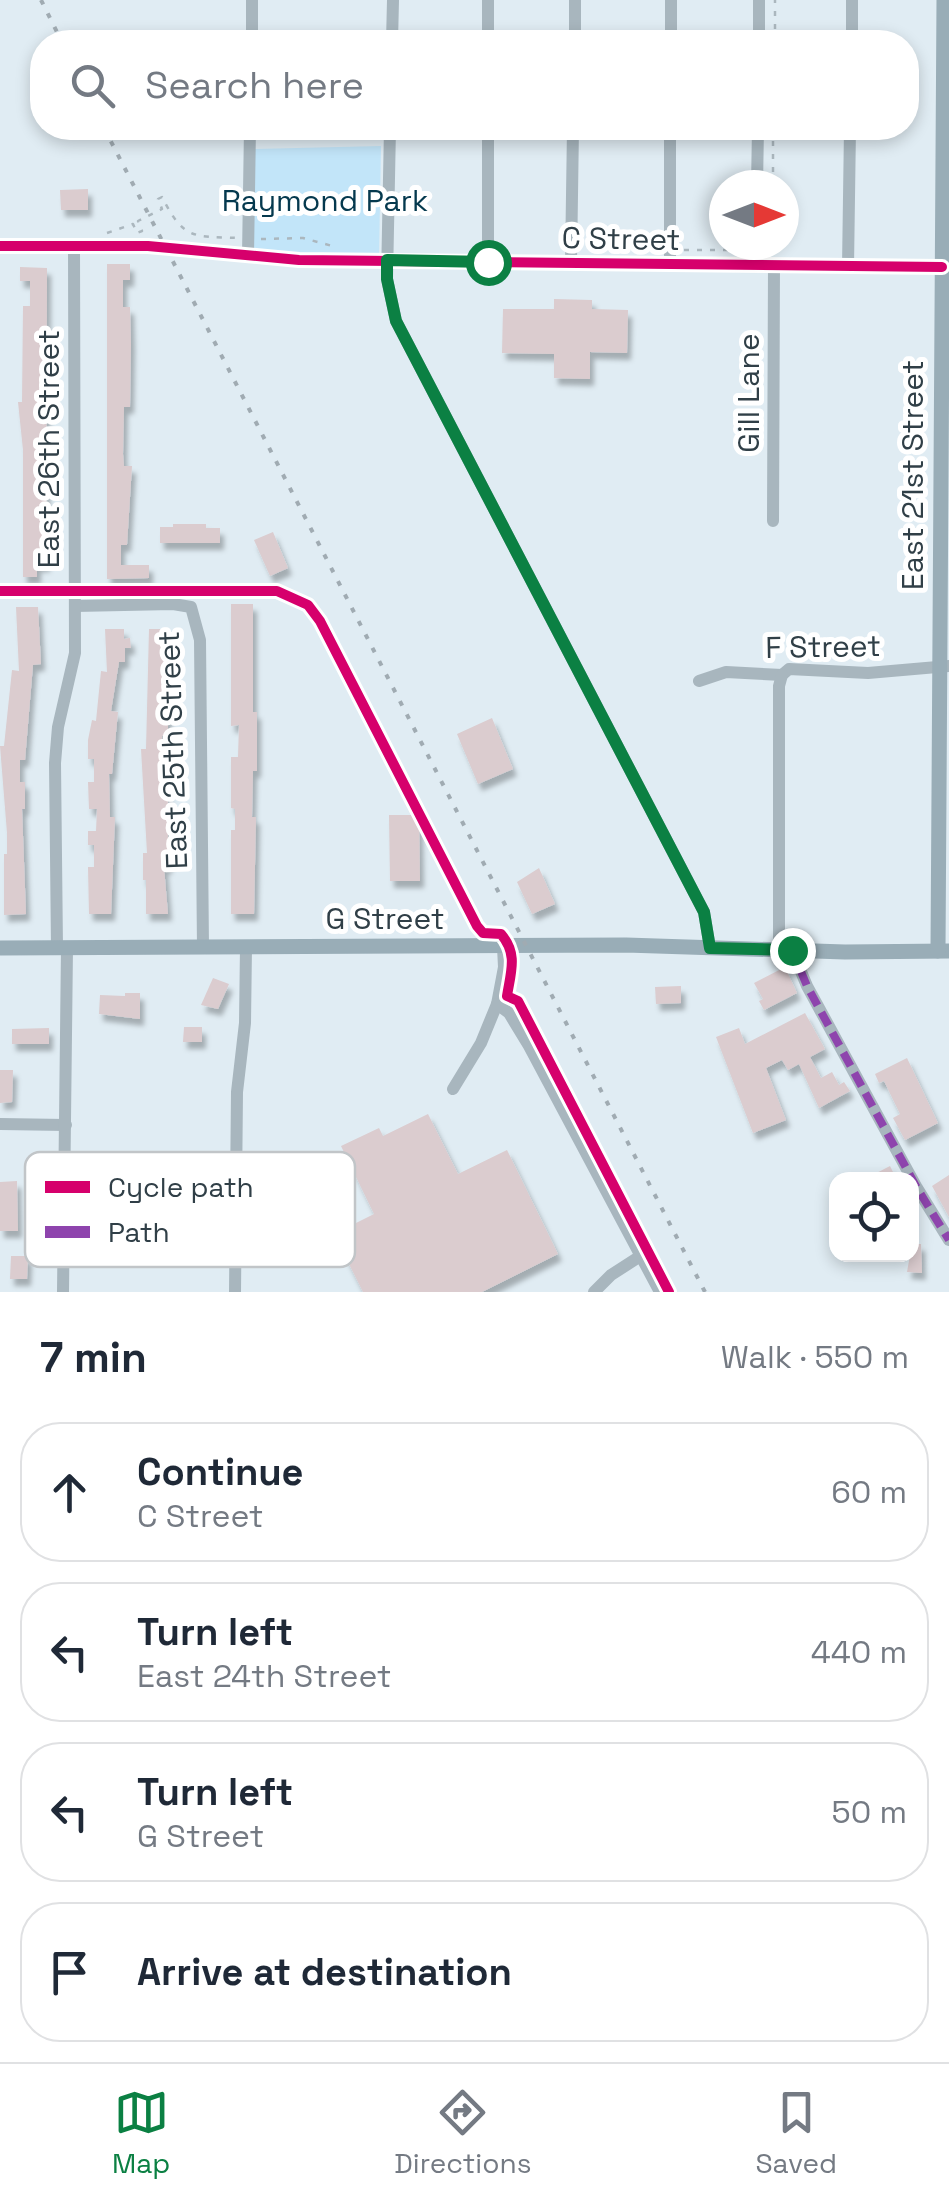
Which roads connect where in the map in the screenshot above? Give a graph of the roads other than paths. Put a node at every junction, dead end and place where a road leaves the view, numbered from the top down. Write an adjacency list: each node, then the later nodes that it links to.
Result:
1 (252, 0): 9 (street)
2 (393, 0): 10 (street)
3 (488, 0): 11 (street)
4 (575, 0): 12 (street)
5 (671, 0): 13 (street)
6 (759, 0): 14 (street)
7 (852, 0): 15 (street)
8 (944, 0): 35 (main road, East 21st Street)
9 (252, 30)
10 (392, 30)
11 (488, 30)
12 (575, 30)
13 (670, 30)
14 (759, 30)
15 (852, 30)
16 (250, 140): 26 (street)
17 (390, 140): 28 (street)
18 (488, 140): 30 (street)
19 (573, 140): 31 (street)
20 (670, 140): 27 (street)
21 (758, 140): 23 (street)
22 (850, 140): 34 (street)
23 (758, 170)
24 (0, 246): 25 (street, C Street)
25 (74, 247): 26 (street, C Street); 38 (street, East 26th Street)
26 (248, 255): 28 (street, C Street)
27 (670, 257): 31 (street, C Street); 32 (street, C Street)
28 (387, 260): 30 (street, C Street); 47 (street)
29 (757, 260): 32 (street)
30 (488, 262): 31 (street, C Street)
31 (571, 263)
32 (757, 265): 33 (street, C Street)
33 (774, 266): 34 (street, C Street); 37 (street, Gill Lane)
34 (848, 266): 35 (street, C Street)
35 (942, 267): 36 (main road, East 21st Street)
36 (944, 426): 39 (main road, East 21st Street)
37 (773, 521)
38 (74, 606): 45 (street, East 26th Street); 46 (street, East 25th Street)
39 (944, 666): 40 (street, F Street); 49 (main road, East 21st Street)
40 (782, 675): 41 (street, F Street); 48 (street)
41 (699, 680)
42 (246, 947): 43 (main road, G Street); 46 (main road, G Street); 55 (street)
43 (503, 947): 47 (main road, G Street); 50 (street)
44 (0, 948): 45 (main road, G Street)
45 (62, 948): 46 (main road, G Street); 53 (street, East 26th Street)
46 (204, 948)
47 (710, 948): 48 (main road, G Street)
48 (786, 950): 49 (main road, G Street); 56 (street)
49 (943, 951)
50 (497, 1004): 51 (street); 57 (street)
51 (452, 1089)
52 (0, 1124): 53 (street)
53 (66, 1125): 54 (street, East 26th Street)
54 (66, 1152)
55 (236, 1152)
56 (949, 1240)
57 (642, 1256): 62 (street); 63 (street)
58 (63, 1267): 60 (street, East 26th Street)
59 (235, 1267): 61 (street)
60 (63, 1292)
61 (235, 1292)
62 (594, 1292)
63 (660, 1292)

